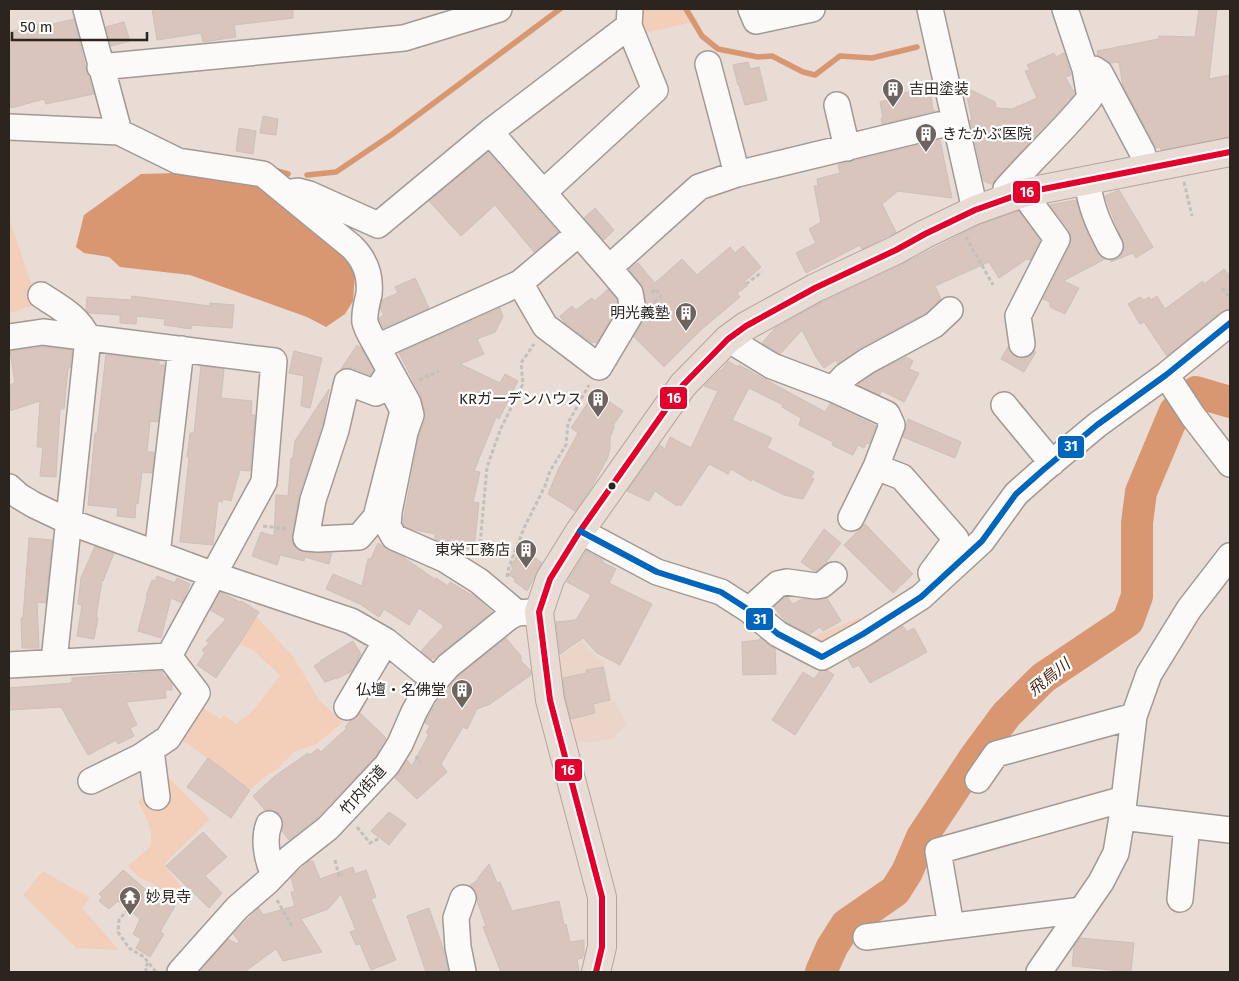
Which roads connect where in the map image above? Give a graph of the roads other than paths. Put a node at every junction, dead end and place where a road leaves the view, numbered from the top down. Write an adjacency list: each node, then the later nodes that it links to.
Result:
1 (86, 9): 8 (street)
2 (499, 9): 8 (street)
3 (751, 9): 4 (street)
4 (812, 9)
5 (930, 9): 12 (street)
6 (1066, 9): 9 (street)
7 (630, 18): 15 (street); 21 (street)
8 (100, 67): 14 (street)
9 (1085, 69): 18 (street); 23 (street)
10 (719, 77): 19 (street)
11 (837, 105): 16 (street)
12 (955, 123): 16 (street); 24 (street)
13 (9, 127): 14 (street)
14 (119, 132): 22 (street)
15 (490, 132): 21 (street); 22 (street)
16 (847, 148): 19 (street)
17 (1230, 152): 18 (highway)
18 (1147, 168): 20 (highway)
19 (737, 174): 27 (street)
20 (1087, 181): 23 (highway); 26 (street)
21 (544, 192): 25 (street)
22 (287, 193): 36 (street)
23 (1015, 196): 24 (highway); 35 (street)
24 (965, 215): 34 (highway)
25 (578, 234): 27 (street); 28 (street)
26 (1110, 246)
27 (609, 268): 28 (street)
28 (520, 283): 36 (street)
29 (41, 294): 33 (street)
30 (950, 310): 39 (street)
31 (1230, 324): 38 (street)
32 (9, 337): 33 (street)
33 (88, 338): 37 (street); 46 (street)
34 (728, 339): 39 (street); 48 (highway)
35 (1022, 344)
36 (377, 347): 54 (street)
37 (181, 349): 49 (street); 51 (street)
38 (1166, 375): 41 (street); 42 (street)
39 (833, 389): 43 (street)
40 (1004, 405): 41 (street)
41 (1052, 463): 53 (street)
42 (1230, 464)
43 (876, 467): 45 (street); 53 (street)
44 (9, 487): 46 (street)
45 (851, 518)
46 (70, 522): 49 (street); 58 (street)
47 (308, 531): 47 (street)
48 (580, 531): 54 (highway); 55 (street)
49 (157, 554): 51 (street)
50 (1230, 556): 62 (street)
51 (214, 575): 56 (street); 57 (street)
52 (834, 575): 55 (street)
53 (911, 603): 55 (street)
54 (518, 607): 60 (street, 竹内街道); 79 (highway)
55 (749, 610)
56 (386, 641): 60 (street); 61 (street)
57 (170, 656): 58 (street); 63 (street)
58 (54, 661): 59 (street)
59 (9, 664)
60 (435, 681): 71 (street, 竹内街道)
61 (346, 707)
62 (1134, 716): 64 (street); 67 (street)
63 (151, 750): 65 (street); 66 (street)
64 (978, 780)
65 (91, 781)
66 (157, 797)
67 (1123, 808): 69 (street); 74 (street); 75 (street)
68 (269, 824): 71 (street)
69 (1187, 825): 70 (street); 73 (street)
70 (1230, 830)
71 (270, 878): 77 (street, 竹内街道)
72 (463, 898): 78 (street)
73 (1180, 899)
74 (1082, 910): 75 (street); 80 (street)
75 (951, 926): 76 (street)
76 (866, 937)
77 (180, 972)
78 (463, 972)
79 (596, 972)
80 (1039, 972)

